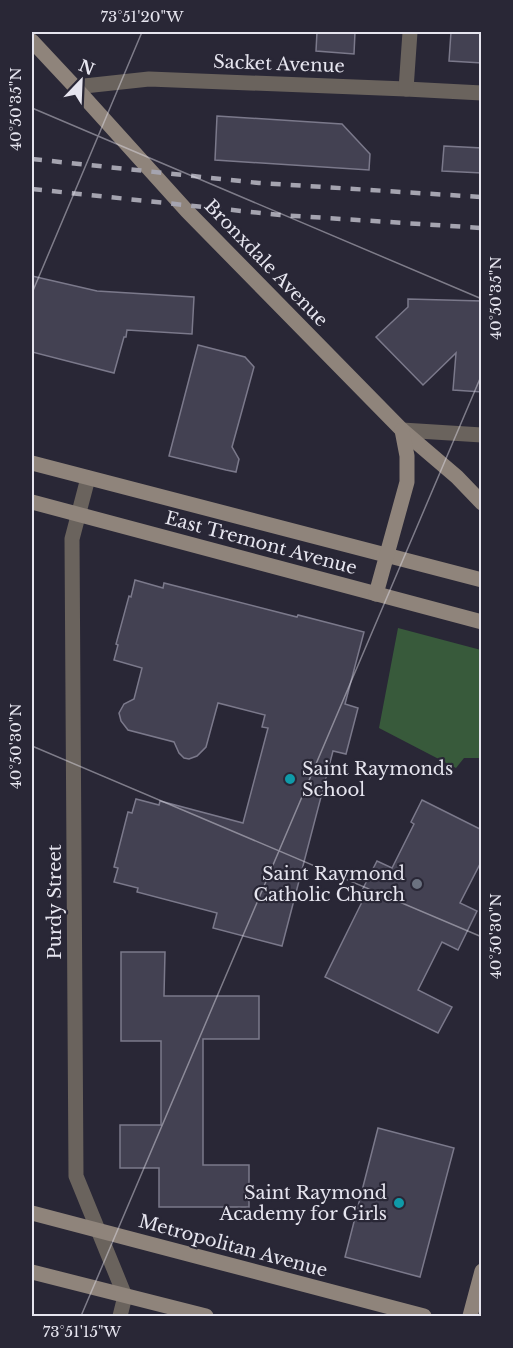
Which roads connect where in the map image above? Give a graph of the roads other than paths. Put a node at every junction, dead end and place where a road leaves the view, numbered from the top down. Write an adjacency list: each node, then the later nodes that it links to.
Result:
1 (410, 32): 4 (street)
2 (32, 41): 3 (street, Bronxdale Avenue)
3 (75, 87): 4 (street, Sacket Avenue); 6 (street, Bronxdale Avenue)
4 (406, 89): 5 (street, Sacket Avenue)
5 (482, 93)
6 (402, 430): 7 (street); 11 (street, Bronxdale Avenue); 13 (street)
7 (482, 435)
8 (32, 463): 9 (street, East Tremont Avenue)
9 (88, 478): 12 (street, Purdy Street); 13 (street, East Tremont Avenue)
10 (32, 502): 12 (street, East Tremont Avenue)
11 (482, 503)
12 (78, 514): 15 (street, East Tremont Avenue); 18 (street, Purdy Street)
13 (387, 556): 14 (street, East Tremont Avenue); 15 (street)
14 (482, 580)
15 (376, 594): 16 (street, East Tremont Avenue)
16 (482, 622)
17 (32, 1213): 18 (street, Metropolitan Avenue)
18 (99, 1230): 21 (street, Purdy Street); 24 (street, Metropolitan Avenue)
19 (482, 1271): 25 (street)
20 (32, 1272): 21 (street)
21 (125, 1296): 22 (street); 23 (street)
22 (120, 1317)
23 (206, 1317)
24 (424, 1317)
25 (470, 1317)

